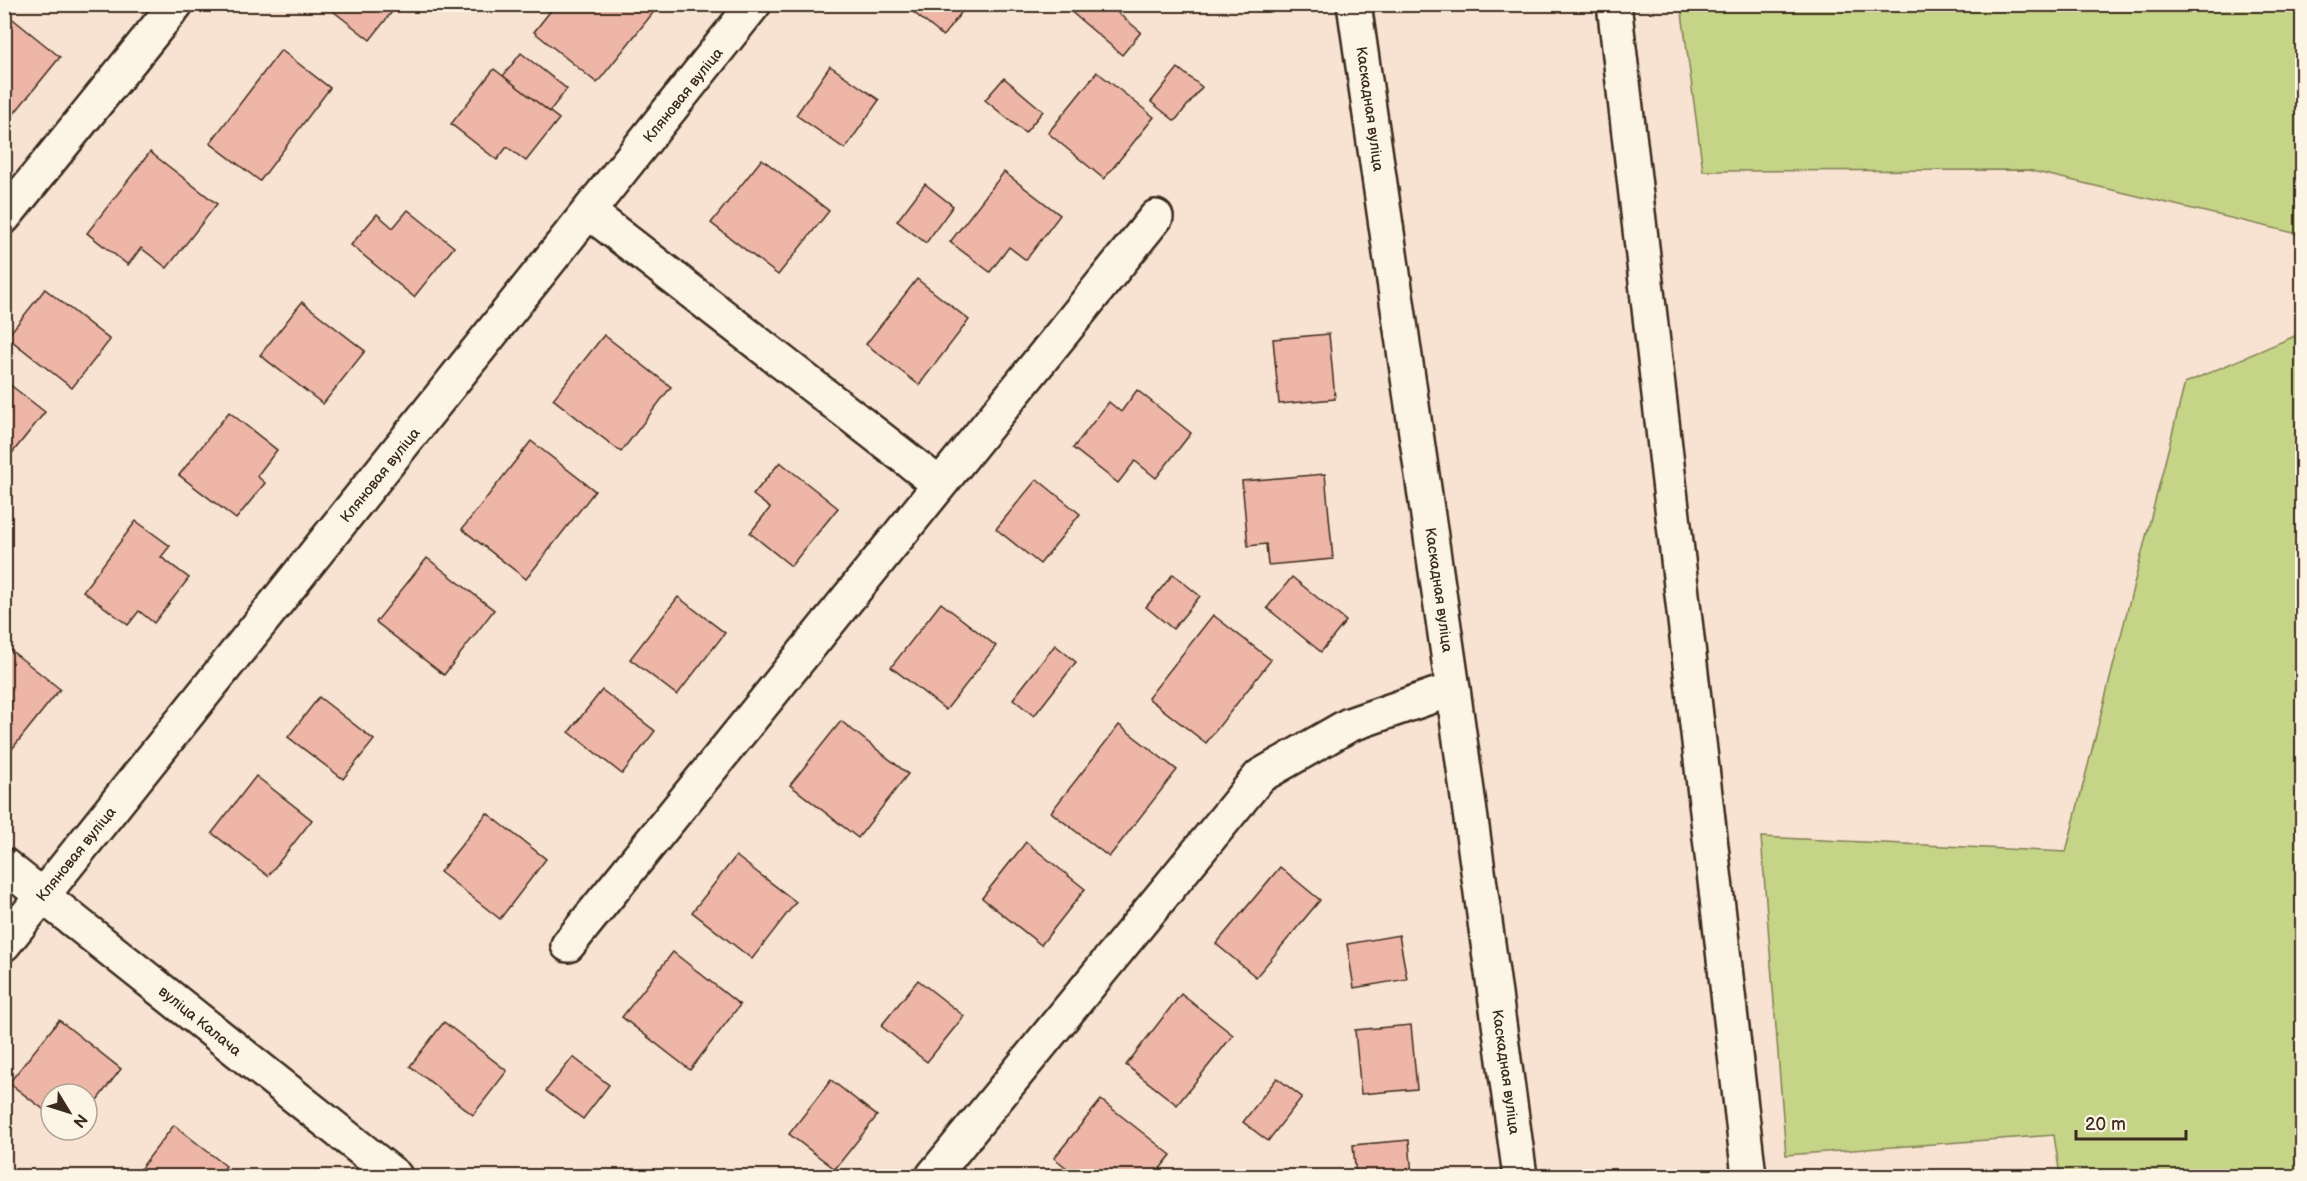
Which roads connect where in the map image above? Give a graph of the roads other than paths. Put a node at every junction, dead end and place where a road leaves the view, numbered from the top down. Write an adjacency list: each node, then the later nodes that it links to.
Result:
1 (176, 4): 6 (street)
2 (754, 4): 5 (street, Кляновая вуліца)
3 (1354, 4): 9 (street, Каскадная вуліца)
4 (1614, 4): 17 (street)
5 (589, 212): 8 (street); 11 (street, Кляновая вуліца)
6 (4, 217)
7 (1156, 217): 8 (street)
8 (939, 484): 13 (street)
9 (1453, 689): 15 (street); 16 (street, Каскадная вуліца)
10 (4, 865): 11 (street, вуліца Калача)
11 (43, 896): 12 (street, Кляновая вуліца); 14 (street, вуліца Калача)
12 (4, 944)
13 (568, 945)
14 (395, 1176)
15 (933, 1176)
16 (1520, 1176)
17 (1749, 1176)

